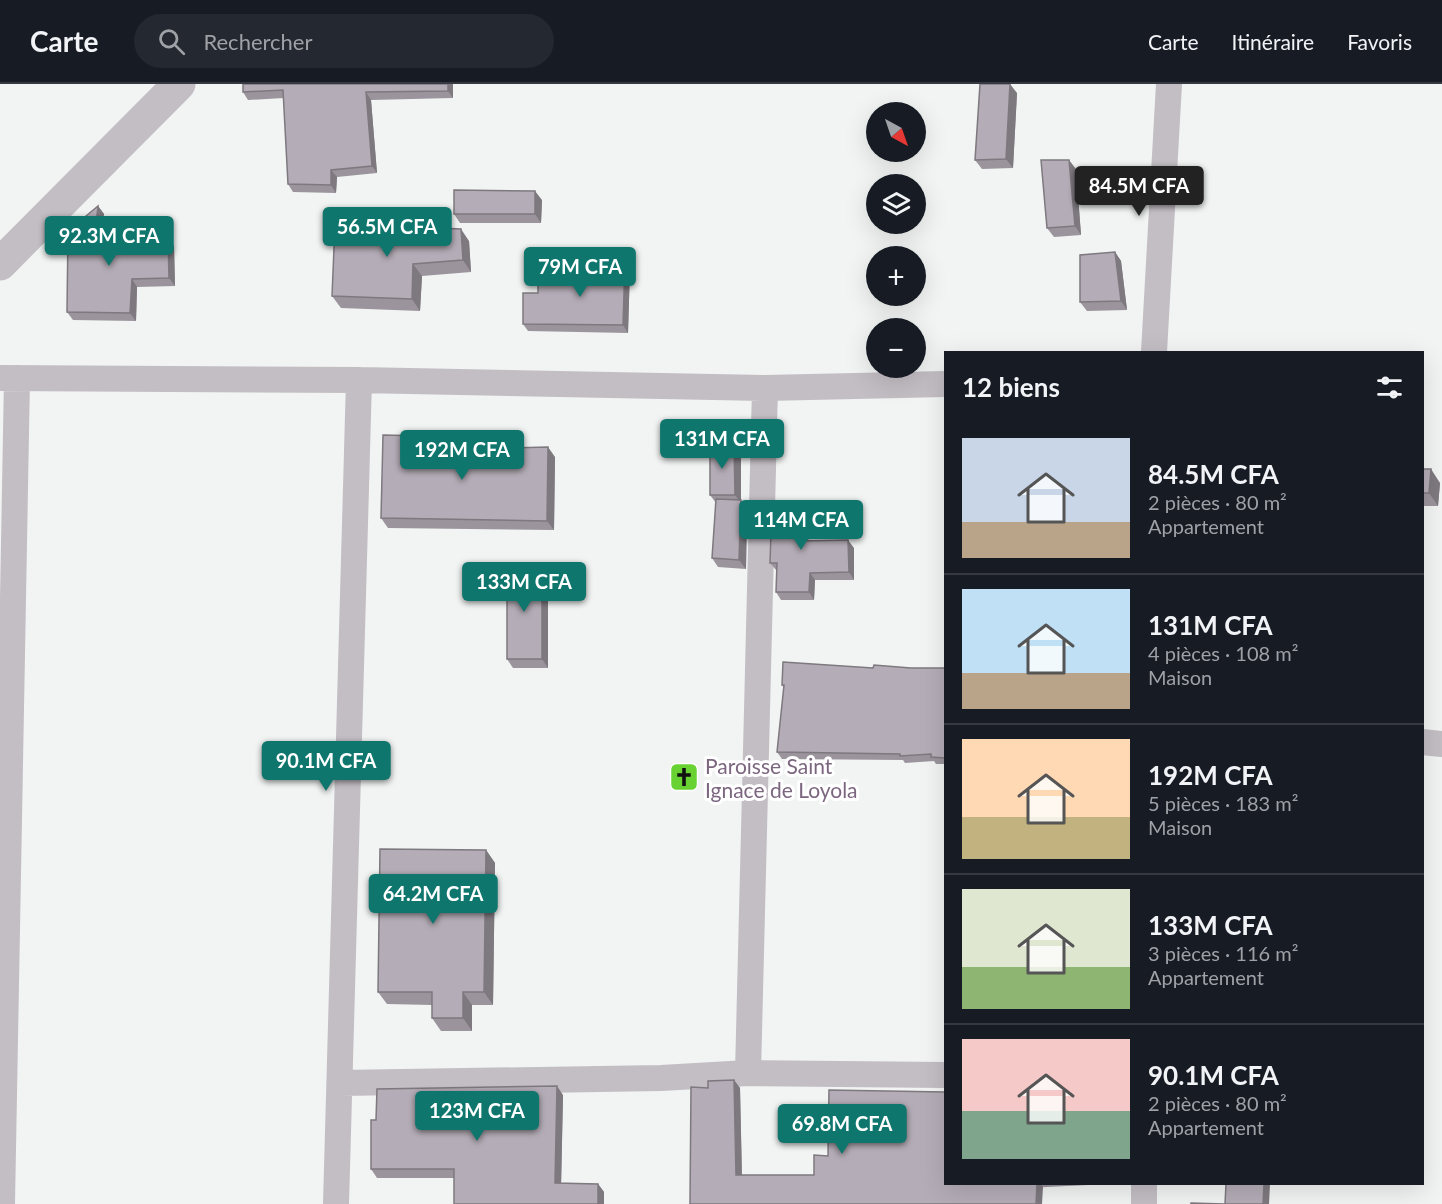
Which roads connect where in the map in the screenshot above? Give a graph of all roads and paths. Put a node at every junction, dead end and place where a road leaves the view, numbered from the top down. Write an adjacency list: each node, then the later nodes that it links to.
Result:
1 (179, 84): 3 (street)
2 (1169, 84): 4 (street)
3 (0, 264)
4 (1154, 351)
5 (8, 378): 6 (street); 15 (street)
6 (359, 380): 8 (street); 13 (street)
7 (944, 384): 8 (street)
8 (765, 388): 11 (street)
9 (1424, 742): 10 (street)
10 (1442, 744)
11 (748, 1073): 12 (street); 13 (street)
12 (944, 1075)
13 (339, 1083): 16 (street)
14 (1144, 1185): 17 (street)
15 (2, 1204)
16 (336, 1204)
17 (1144, 1204)

